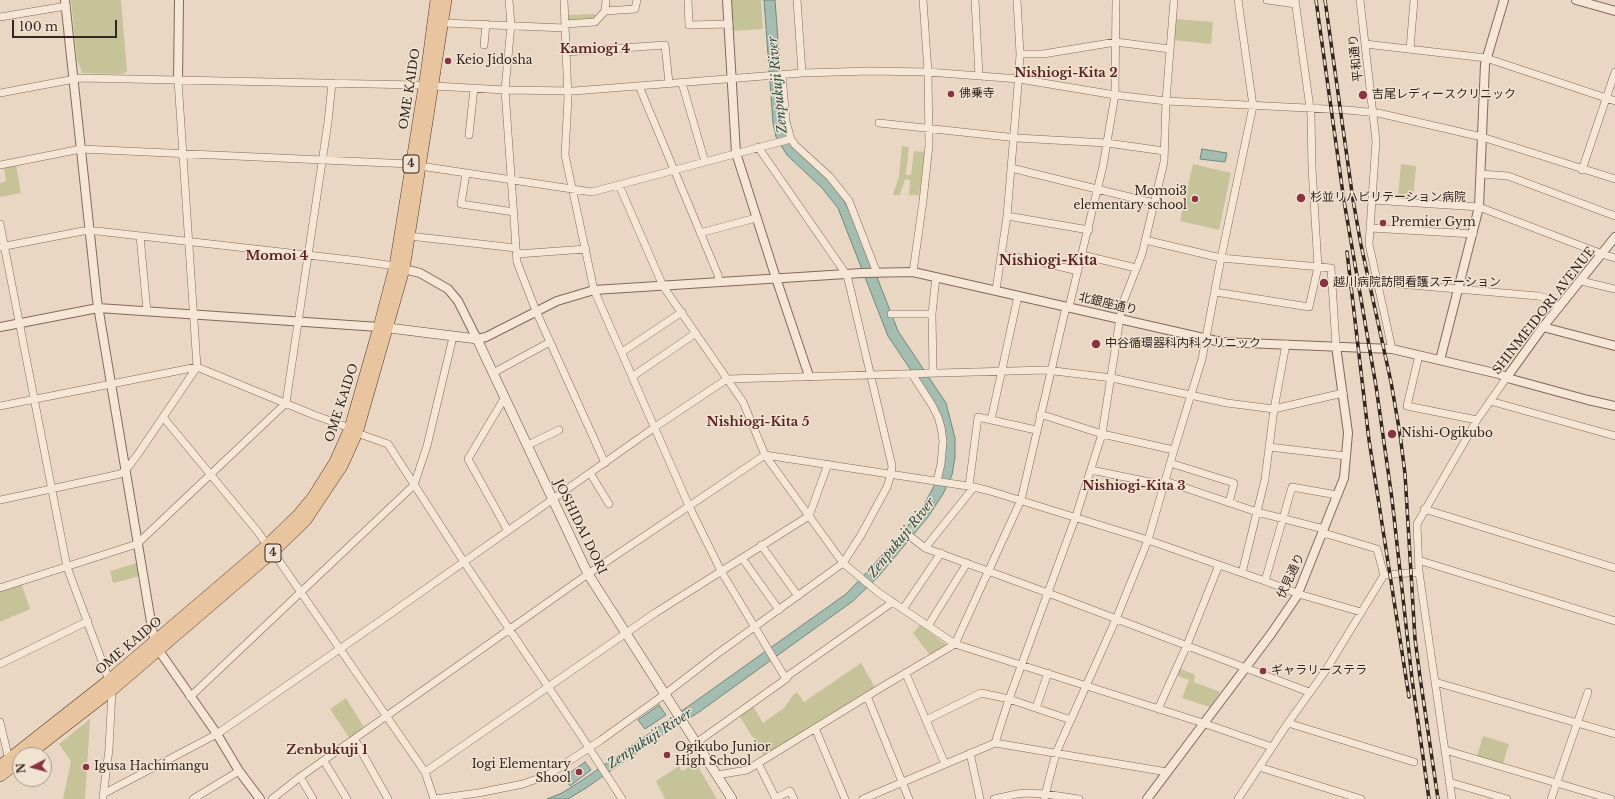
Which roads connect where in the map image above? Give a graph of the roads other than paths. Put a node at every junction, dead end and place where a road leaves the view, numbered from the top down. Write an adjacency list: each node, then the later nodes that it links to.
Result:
1 (179, 0): 48 (street)
2 (436, 0): 52 (main road, OME KAIDO / 4)
3 (446, 0): 27 (main road, OME KAIDO / 4)
4 (509, 0): 30 (street)
5 (564, 0): 31 (street)
6 (606, 0): 24 (street)
7 (636, 0): 24 (street)
8 (688, 0): 29 (street)
9 (727, 0): 29 (street)
10 (797, 0): 42 (street)
11 (923, 0): 40 (street)
12 (974, 0): 44 (street)
13 (1017, 0): 38 (street)
14 (1116, 0): 32 (street)
15 (1174, 0): 35 (street)
16 (1238, 0): 62 (street)
17 (1267, 0): 22 (street)
18 (1360, 0): 33 (street, 平和通り)
19 (1414, 0): 36 (street)
20 (1504, 0): 39 (street)
21 (1576, 0): 25 (street)
22 (1296, 2): 63 (street)
23 (65, 3): 26 (street); 45 (street)
24 (605, 11): 31 (street)
25 (1615, 11)
26 (0, 17)
27 (444, 23): 28 (street); 52 (main road, OME KAIDO / 4)
28 (486, 24): 30 (street); 34 (street)
29 (729, 24): 46 (street)
30 (511, 25): 31 (street); 55 (street)
31 (565, 26): 37 (street)
32 (1116, 42): 35 (street); 38 (street); 58 (street)
33 (1365, 44): 36 (street); 64 (street, 平和通り)
34 (484, 45)
35 (1170, 49): 60 (street)
36 (1410, 49): 39 (street)
37 (566, 52): 50 (street); 56 (street)
38 (1020, 54): 47 (street)
39 (1486, 58): 59 (street); 68 (street)
40 (928, 72): 42 (street); 44 (street); 66 (street)
41 (1615, 72): 59 (street)
42 (802, 73): 43 (street)
43 (781, 76): 46 (street); 70 (street)
44 (979, 76): 47 (street)
45 (73, 79): 48 (street); 57 (street); 73 (street)
46 (732, 79): 51 (street); 76 (street)
47 (1018, 79): 58 (street); 69 (street)
48 (178, 80): 49 (street); 75 (street)
49 (332, 83): 52 (street); 77 (street)
50 (669, 83): 51 (street); 53 (street)
51 (682, 83): 78 (street)
52 (429, 86): 54 (street); 80 (main road, OME KAIDO / 4)
53 (639, 86): 56 (street); 82 (street)
54 (474, 88): 55 (street); 67 (street)
55 (505, 90): 56 (street); 86 (street)
56 (567, 91): 89 (street)
57 (0, 93)
58 (1115, 95): 60 (street); 71 (street)
59 (1606, 98): 61 (street); 83 (street)
60 (1166, 101): 62 (street); 74 (street)
61 (1615, 101)
62 (1253, 106): 63 (street); 116 (street)
63 (1310, 109): 64 (street); 118 (street)
64 (1373, 113): 68 (street); 91 (street, 平和通り)
65 (879, 123): 66 (street)
66 (929, 128): 69 (street); 122 (street)
67 (469, 136)
68 (1482, 137): 83 (street); 85 (street)
69 (1014, 138): 71 (street); 81 (street)
70 (790, 139): 72 (street); 123 (street)
71 (1107, 142): 74 (street); 90 (street)
72 (758, 147): 76 (street); 124 (street)
73 (81, 149): 75 (street); 79 (street); 101 (street)
74 (1164, 151): 92 (street)
75 (182, 153): 77 (street); 108 (street)
76 (736, 153): 78 (street); 97 (street)
77 (322, 160): 80 (street); 114 (street)
78 (705, 162): 82 (street)
79 (0, 165)
80 (415, 165): 84 (street); 105 (main road, OME KAIDO / 4); 119 (main road, OME KAIDO / 4)
81 (1011, 168): 90 (street); 95 (street)
82 (674, 170): 88 (street); 102 (street)
83 (1582, 170): 87 (street)
84 (466, 174): 86 (street); 94 (street)
85 (1481, 174): 93 (street); 96 (street)
86 (512, 180): 89 (street); 94 (street)
87 (1615, 180)
88 (619, 185): 89 (street); 130 (street)
89 (573, 190): 110 (street)
90 (1098, 190): 92 (street); 100 (street)
91 (1372, 200): 93 (street); 99 (street, 平和通り)
92 (1154, 202): 107 (street)
93 (1479, 207): 103 (street); 113 (street)
94 (514, 212): 111 (street)
95 (1007, 216): 100 (street); 112 (street)
96 (1615, 216)
97 (756, 218): 102 (street); 126 (street)
98 (0, 224): 109 (street)
99 (1370, 228): 103 (street); 129 (street, 平和通り)
100 (1089, 230): 115 (street)
101 (90, 231): 104 (street); 109 (street); 138 (street)
102 (700, 233): 128 (street)
103 (1473, 234): 131 (street)
104 (140, 236): 108 (street); 140 (street)
105 (409, 236): 111 (street); 119 (main road, OME KAIDO / 4)
106 (1615, 237): 113 (street, SHINMEIDORI AVENUE)
107 (1145, 240): 116 (street); 120 (street)
108 (188, 241): 114 (street); 143 (street)
109 (2, 246): 148 (street)
110 (586, 249): 111 (street); 133 (street)
111 (516, 251): 141 (street)
112 (1002, 254): 121 (street); 134 (street)
113 (1602, 254): 117 (street); 127 (street, SHINMEIDORI AVENUE)
114 (308, 255): 119 (street); 147 (street)
115 (1082, 255): 120 (street); 121 (street)
116 (1221, 258): 118 (street); 135 (street)
117 (1615, 258)
118 (1318, 267): 135 (street); 158 (street)
119 (399, 268): 151 (main road, OME KAIDO / 4); 154 (street)
120 (1136, 268): 146 (street)
121 (1078, 271): 137 (street)
122 (913, 272): 123 (street, 北銀座通り); 125 (street, 北銀座通り)
123 (876, 273): 124 (street, 北銀座通り)
124 (846, 274): 126 (street, 北銀座通り); 170 (street)
125 (936, 276): 134 (street, 北銀座通り); 145 (street)
126 (776, 279): 128 (street, 北銀座通り); 172 (street)
127 (1581, 281): 132 (street); 139 (street, SHINMEIDORI AVENUE)
128 (719, 282): 130 (street, 北銀座通り)
129 (1376, 282): 131 (street); 160 (street, 平和通り)
130 (663, 286): 133 (street, 北銀座通り); 142 (street)
131 (1457, 289): 139 (street); 163 (street)
132 (1615, 289)
133 (594, 290): 141 (street, 北銀座通り); 161 (street)
134 (996, 290): 136 (street, 北銀座通り)
135 (1215, 292): 155 (street)
136 (1018, 296): 137 (street, 北銀座通り); 165 (street)
137 (1067, 307): 146 (street, 北銀座通り); 166 (street)
138 (98, 308): 140 (street); 148 (street); 176 (street)
139 (1558, 308): 150 (street, SHINMEIDORI AVENUE)
140 (147, 311): 143 (street)
141 (536, 311): 154 (street, 北銀座通り); 156 (street)
142 (682, 312): 152 (street); 161 (street)
143 (194, 314): 147 (street); 164 (street)
144 (891, 314): 145 (street)
145 (932, 314): 169 (street)
146 (1120, 319): 155 (street, 北銀座通り); 174 (street)
147 (299, 320): 151 (street); 182 (street)
148 (20, 323): 149 (street); 180 (street)
149 (0, 326)
150 (1543, 327): 159 (street); 173 (street, SHINMEIDORI AVENUE)
151 (384, 328): 153 (main road); 191 (main road, OME KAIDO / 4)
152 (696, 333): 171 (street); 175 (street)
153 (453, 337): 154 (main road); 211 (street)
154 (477, 339): 167 (main road, JOSHIDAI DORI)
155 (1206, 339): 157 (street, 北銀座通り); 178 (street)
156 (550, 342): 167 (street); 201 (street)
157 (1286, 344): 158 (street, 北銀座通り); 185 (street)
158 (1336, 346): 160 (street, 北銀座通り); 177 (street, 伏見通り)
159 (1615, 346)
160 (1392, 349): 162 (street, 北銀座通り)
161 (622, 352): 171 (street)
162 (1419, 355): 163 (street, 北銀座通り); 189 (street)
163 (1440, 360): 173 (street, 北銀座通り)
164 (197, 367): 176 (street); 182 (street); 187 (street)
165 (1002, 370): 166 (street); 169 (street); 188 (street)
166 (1052, 370): 174 (street); 186 (street)
167 (493, 373): 179 (main road, JOSHIDAI DORI)
168 (913, 374): 169 (street); 170 (street); 209 (street)
169 (929, 374)
170 (870, 375): 172 (street); 207 (street)
171 (633, 376): 190 (street)
172 (809, 376): 175 (street)
173 (1507, 377): 181 (street, SHINMEIDORI AVENUE); 184 (street, 北銀座通り)
174 (1112, 378): 178 (street); 194 (street)
175 (727, 379): 190 (street); 199 (street)
176 (111, 384): 180 (street); 205 (street)
177 (1343, 393): 185 (street); 200 (street, 伏見通り)
178 (1191, 395): 185 (street); 198 (street)
179 (505, 397): 196 (main road, JOSHIDAI DORI); 226 (street)
180 (34, 399): 183 (street); 213 (street)
181 (1491, 400): 189 (street, SHINMEIDORI AVENUE); 195 (street)
182 (286, 403): 191 (street); 208 (street)
183 (0, 406)
184 (1615, 406)
185 (1274, 409): 197 (street)
186 (1040, 414): 193 (street); 194 (street)
187 (163, 416): 205 (street); 208 (street)
188 (991, 420): 193 (street); 212 (street)
189 (1477, 420): 221 (street, SHINMEIDORI AVENUE)
190 (655, 427): 201 (street); 220 (street)
191 (353, 430): 211 (street); 233 (main road, OME KAIDO / 4)
192 (559, 430): 196 (street)
193 (1036, 430): 217 (street)
194 (1102, 434): 198 (street); 204 (street)
195 (1615, 436)
196 (528, 445): 215 (main road, JOSHIDAI DORI)
197 (1269, 447): 200 (street); 222 (street)
198 (1174, 450): 202 (street)
199 (765, 455): 203 (street); 220 (street); 223 (street)
200 (1346, 456): 214 (street, 伏見通り)
201 (605, 463): 206 (street)
202 (1170, 463): 210 (street); 218 (street)
203 (828, 464): 207 (street); 223 (street)
204 (1091, 470): 210 (street); 224 (street)
205 (125, 471): 213 (street); 230 (street)
206 (590, 473): 215 (street); 219 (street)
207 (891, 474): 209 (street); 238 (street)
208 (212, 475): 230 (street); 233 (street)
209 (938, 481): 212 (street)
210 (1165, 483): 218 (street); 229 (street)
211 (414, 485): 237 (street); 251 (street)
212 (972, 486): 217 (street); 232 (street)
213 (52, 488): 216 (street); 241 (street)
214 (1338, 495): 225 (street); 227 (street, 伏見通り)
215 (553, 498): 226 (street); 247 (main road, JOSHIDAI DORI)
216 (0, 500)
217 (1021, 500): 224 (street); 244 (street)
218 (1229, 503): 222 (street)
219 (609, 504)
220 (689, 506): 243 (street); 247 (street)
221 (1424, 509): 236 (street, SHINMEIDORI AVENUE); 242 (street)
222 (1257, 512): 225 (street); 246 (street)
223 (809, 516): 231 (street); 238 (street)
224 (1076, 516): 229 (street); 252 (street)
225 (1283, 519): 227 (street); 249 (street)
226 (508, 531): 237 (street)
227 (1323, 532): 248 (street); 253 (street, 伏見通り)
228 (911, 537): 232 (street)
229 (1148, 540): 240 (street); 259 (street)
230 (137, 544): 241 (street); 266 (street)
231 (761, 545): 235 (street); 254 (street)
232 (925, 548): 234 (street)
233 (270, 549): 251 (street); 266 (main road, OME KAIDO / 4)
234 (941, 553): 239 (street); 256 (street)
235 (742, 558): 243 (street); 257 (street)
236 (1418, 560): 245 (street, SHINMEIDORI AVENUE); 261 (street)
237 (464, 562): 264 (street); 269 (street)
238 (843, 563): 254 (street); 255 (street)
239 (967, 563): 244 (street); 262 (street)
240 (1219, 565): 246 (street); 268 (street)
241 (67, 567): 250 (street); 260 (street)
242 (1615, 568)
243 (721, 571): 263 (street); 265 (street)
244 (989, 571): 252 (street); 267 (street)
245 (1419, 572): 248 (street); 276 (street, SHINMEIDORI AVENUE)
246 (1242, 573): 249 (street)
247 (588, 574): 264 (street); 265 (main road, JOSHIDAI DORI)
248 (1384, 575): 258 (street)
249 (1265, 581): 253 (street)
250 (0, 588)
251 (301, 593): 269 (street); 284 (street)
252 (1048, 593): 259 (street); 271 (street)
253 (1298, 593): 258 (street); 272 (street, 伏見通り)
254 (798, 596): 257 (street)
255 (893, 602): 256 (street); 275 (street)
256 (904, 609): 262 (street)
257 (779, 610): 263 (street)
258 (1361, 612): 280 (street)
259 (1116, 619): 268 (street); 279 (street)
260 (88, 621): 270 (street); 277 (street)
261 (1615, 621)
262 (928, 626): 267 (street)
263 (755, 627): 275 (street); 282 (street)
264 (510, 630): 278 (street); 288 (street)
265 (626, 633): 278 (street); 282 (main road, JOSHIDAI DORI)
266 (157, 644): 277 (main road, OME KAIDO / 4); 284 (street)
267 (955, 644): 271 (street); 274 (street)
268 (1187, 645): 272 (street); 287 (street)
269 (340, 649): 288 (street); 296 (street)
270 (0, 664)
271 (1022, 665): 273 (street); 285 (street)
272 (1245, 667): 280 (street); 292 (street, 伏見通り)
273 (1048, 673): 279 (street); 286 (street)
274 (906, 674): 283 (street); 289 (street)
275 (786, 679): 300 (street)
276 (1435, 682): 294 (street); 304 (street, SHINMEIDORI AVENUE)
277 (111, 685): 301 (main road, OME KAIDO / 4); 309 (main road, OME KAIDO / 4); 324 (street)
278 (548, 686): 303 (street); 315 (street)
279 (1087, 686): 287 (street); 290 (street)
280 (1309, 692): 293 (street)
281 (1588, 692): 294 (street)
282 (665, 694): 300 (main road, JOSHIDAI DORI); 303 (street)
283 (867, 696): 295 (street); 321 (street)
284 (190, 697): 296 (street)
285 (1009, 699): 286 (street); 289 (street); 299 (street)
286 (1036, 708): 290 (street)
287 (1158, 709): 292 (street)
288 (386, 717): 298 (street); 315 (street)
289 (926, 720): 311 (street)
290 (1071, 720): 306 (street)
291 (0, 722): 309 (street)
292 (1203, 723): 302 (street); 316 (street, 伏見通り)
293 (1288, 723): 302 (street); 308 (street)
294 (1577, 723): 297 (street); 322 (street)
295 (815, 728): 310 (street); 336 (street)
296 (217, 734): 314 (street); 324 (street)
297 (1615, 734)
298 (355, 740): 307 (street); 331 (street)
299 (995, 742): 305 (street); 306 (street)
300 (696, 743): 317 (main road, JOSHIDAI DORI)
301 (37, 747)
302 (1272, 747): 313 (street)
303 (588, 748): 332 (street); 333 (street)
304 (1445, 750): 320 (street, SHINMEIDORI AVENUE); 322 (street)
305 (970, 753): 311 (street); 339 (street)
306 (1056, 753): 316 (street); 323 (street)
307 (324, 761): 319 (street); 330 (street)
308 (1414, 762)
309 (4, 763)
310 (758, 763): 317 (street); 325 (street)
311 (945, 764): 321 (street)
312 (12, 767): 318 (main road)
313 (1259, 767): 343 (street); 344 (street)
314 (239, 771): 326 (street); 327 (street)
315 (425, 772): 332 (street)
316 (1167, 772): 342 (street, 伏見通り)
317 (717, 775): 334 (main road, JOSHIDAI DORI)
318 (0, 776)
319 (300, 777): 328 (street); 329 (street)
320 (1449, 782): 345 (street, SHINMEIDORI AVENUE); 346 (street)
321 (901, 783): 337 (street); 338 (street)
322 (1557, 783): 347 (street); 348 (street)
323 (1044, 796): 340 (street); 341 (street)
324 (103, 797)
325 (776, 798): 335 (street)
326 (192, 799)
327 (260, 799)
328 (272, 799)
329 (312, 799)
330 (347, 799)
331 (388, 799)
332 (434, 799)
333 (622, 799)
334 (732, 799)
335 (794, 799)
336 (845, 799)
337 (863, 799)
338 (909, 799)
339 (980, 799)
340 (994, 799)
341 (1079, 799)
342 (1147, 799)
343 (1238, 799)
344 (1361, 799)
345 (1452, 799)
346 (1507, 799)
347 (1551, 799)
348 (1611, 799)

